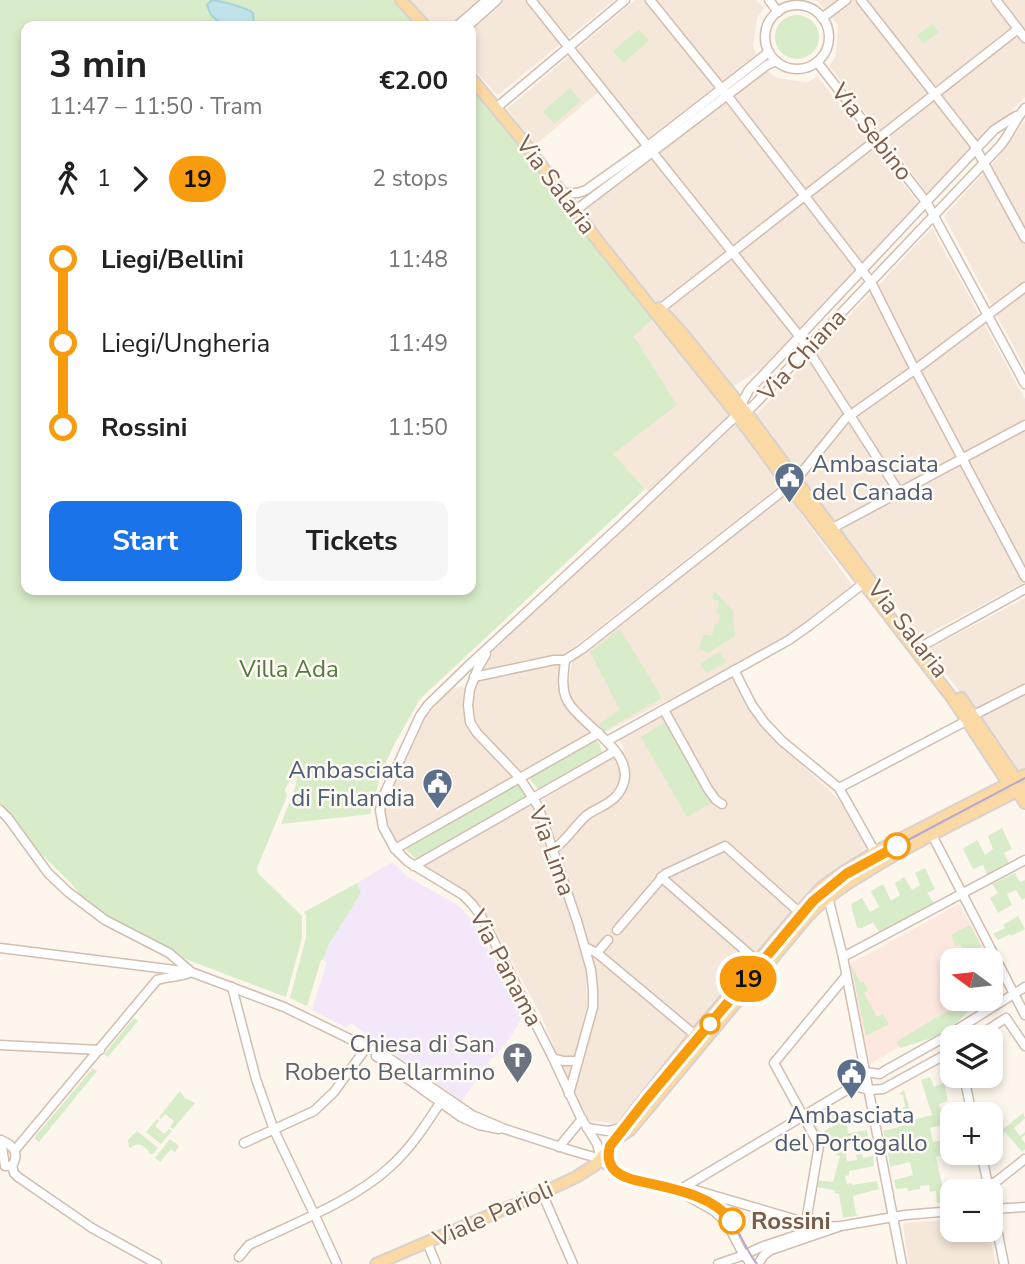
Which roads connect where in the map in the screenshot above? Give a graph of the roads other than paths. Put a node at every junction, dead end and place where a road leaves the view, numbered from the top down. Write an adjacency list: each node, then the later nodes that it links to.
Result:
1 (401, 0): 14 (main road)
2 (487, 0): 12 (street)
3 (497, 0): 12 (street)
4 (531, 0): 19 (street)
5 (625, 0): 19 (street)
6 (650, 0): 24 (street)
7 (769, 0): 11 (street)
8 (846, 0): 13 (street)
9 (861, 0): 25 (street)
10 (1000, 1): 17 (street)
11 (778, 12): 13 (street); 20 (street)
12 (478, 13): 15 (street); 16 (street)
13 (822, 18): 22 (street)
14 (420, 21)
15 (465, 21)
16 (472, 21)
17 (1018, 29): 18 (street); 25 (street)
18 (1025, 38)
19 (569, 47): 26 (street); 31 (street)
20 (769, 52): 21 (street); 24 (street)
21 (776, 61): 22 (street); 24 (street)
22 (817, 62): 30 (street, Via Sebino)
23 (476, 84): 26 (main road, Via Salaria)
24 (725, 92): 31 (street); 35 (street)
25 (934, 95): 30 (street); 32 (street)
26 (496, 108): 34 (main road, Via Salaria)
27 (1023, 110): 28 (street, Via Chiana); 29 (street, Via Chiana)
28 (998, 127): 29 (street); 32 (street, Via Chiana)
29 (1008, 135): 33 (street, Via Chiana)
30 (878, 140): 35 (street); 36 (street, Via Sebino)
31 (650, 149): 34 (street); 37 (street); 40 (street)
32 (976, 150): 33 (street); 36 (street, Via Chiana)
33 (984, 162): 38 (street, Via Chiana); 39 (street)
34 (563, 193): 37 (main road, Via Salaria)
35 (805, 195): 40 (street); 41 (street)
36 (927, 203): 38 (street, Via Sebino); 41 (street, Via Chiana)
37 (576, 210): 44 (main road, Via Salaria)
38 (934, 214): 42 (street, Via Chiana); 46 (street, Via Sebino)
39 (1025, 238)
40 (733, 252): 45 (street); 47 (street)
41 (863, 271): 42 (street); 47 (street, Via Chiana)
42 (871, 282): 48 (street, Via Chiana); 49 (street)
43 (1025, 287): 46 (street)
44 (641, 293): 45 (main road, Via Salaria); 53 (main road, Via Salaria)
45 (660, 309): 52 (main road, Via Salaria)
46 (988, 314): 49 (street); 50 (street, Via Sebino)
47 (800, 337): 48 (street); 51 (street, Via Chiana)
48 (808, 348): 53 (street, Via Chiana); 54 (street)
49 (915, 370): 54 (street); 56 (street)
50 (1025, 384)
51 (749, 390): 52 (street); 53 (street, Via Chiana)
52 (730, 394): 53 (main road, Via Salaria)
53 (740, 412): 57 (main road, Via Salaria); 63 (street)
54 (850, 416): 57 (street); 58 (street)
55 (1025, 425): 56 (street)
56 (962, 459): 58 (street); 60 (street)
57 (792, 483): 59 (main road, Via Salaria); 65 (street)
58 (899, 492): 59 (street)
59 (828, 530): 61 (main road, Via Salaria); 64 (main road, Via Salaria)
60 (1025, 577)
61 (864, 583): 64 (main road, Via Salaria); 66 (street)
62 (1025, 589): 64 (street)
63 (491, 646): 67 (street, Via Panama); 68 (street)
64 (918, 648): 71 (main road, Via Salaria)
65 (565, 660): 68 (street); 72 (street)
66 (734, 670): 70 (street); 78 (street)
67 (460, 677): 68 (street); 68 (street); 84 (street, Via Panama)
68 (473, 680): 76 (street, Via Lima)
69 (1025, 689): 71 (street)
70 (663, 710): 73 (street); 81 (street)
71 (971, 718): 77 (main road, Via Salaria); 78 (street)
72 (599, 733): 73 (street); 76 (street)
73 (607, 741): 74 (street)
74 (615, 751): 79 (street); 85 (street)
75 (1025, 775): 77 (main road)
76 (519, 778): 79 (street, Via Lima); 84 (street)
77 (1018, 786): 80 (main road, Via Salaria); 83 (main road); 86 (main road)
78 (839, 788): 86 (street)
79 (534, 798): 85 (street, Via Lima); 88 (street)
80 (1025, 803)
81 (722, 804)
82 (0, 810): 97 (street)
83 (932, 835): 90 (main road); 91 (street)
84 (395, 849): 88 (street, Via Panama)
85 (553, 849): 95 (street, Via Lima)
86 (875, 852): 90 (main road)
87 (1025, 860): 91 (street)
88 (414, 866): 120 (street, Via Panama)
89 (661, 877): 92 (street); 93 (street); 100 (street)
90 (826, 892): 92 (main road); 99 (street); 134 (main road)
91 (962, 894): 99 (street); 109 (street)
92 (799, 912): 100 (main road)
93 (617, 930)
94 (608, 940): 98 (street)
95 (585, 947): 98 (street); 121 (street, Via Lima)
96 (0, 948): 101 (street)
97 (169, 953): 102 (street); 103 (street)
98 (597, 953): 113 (street)
99 (843, 957): 105 (street)
100 (757, 961): 113 (main road)
101 (155, 966): 102 (street); 106 (street)
102 (164, 967): 103 (street); 104 (street)
103 (191, 972): 104 (street); 107 (street)
104 (170, 976): 106 (street)
105 (846, 976): 122 (street); 129 (street)
106 (157, 980): 118 (street)
107 (232, 987): 117 (street); 132 (street)
108 (1025, 988): 109 (street)
109 (1015, 994): 110 (street); 111 (street)
110 (1025, 1015)
111 (965, 1025)
112 (995, 1025): 115 (street)
113 (695, 1035): 131 (main road)
114 (940, 1040): 123 (street)
115 (1024, 1042)
116 (0, 1045): 118 (street)
117 (366, 1048): 128 (street); 132 (street)
118 (100, 1050): 137 (street)
119 (940, 1057): 126 (street)
120 (553, 1058): 121 (street); 127 (street, Via Panama)
121 (578, 1061): 127 (street, Via Lima)
122 (865, 1072): 123 (street); 124 (street); 125 (street)
123 (880, 1074): 126 (street)
124 (850, 1088): 125 (street); 129 (street)
125 (869, 1090): 126 (street); 149 (street)
126 (879, 1090)
127 (569, 1094): 130 (street, Via Panama)
128 (442, 1100): 136 (street); 148 (street)
129 (803, 1117): 142 (street); 150 (street)
130 (584, 1123): 131 (street); 136 (street); 138 (street, Via Panama)
131 (623, 1127): 134 (main road)
132 (274, 1130): 135 (street); 148 (street)
133 (0, 1138): 137 (street); 140 (street)
134 (617, 1138): 138 (main road, Viale Parioli)
135 (244, 1143)
136 (555, 1145): 138 (street)
137 (15, 1150): 140 (street)
138 (601, 1158): 143 (street); 144 (main road, Viale Parioli)
139 (1025, 1159): 141 (street)
140 (5, 1168): 157 (street)
141 (1000, 1179)
142 (685, 1187): 143 (street); 150 (street)
143 (676, 1192): 155 (street)
144 (541, 1193): 153 (main road, Viale Parioli); 161 (street)
145 (1025, 1207): 146 (street)
146 (1003, 1208)
147 (940, 1212): 149 (street)
148 (314, 1213): 156 (street); 158 (street)
149 (893, 1216): 151 (street); 165 (street)
150 (806, 1222): 152 (street)
151 (841, 1226): 152 (street); 164 (street)
152 (821, 1227): 155 (street)
153 (427, 1242): 159 (main road, Viale Parioli); 160 (street)
154 (999, 1242): 166 (street)
155 (744, 1255): 162 (street); 163 (street)
156 (236, 1260)
157 (157, 1264)
158 (337, 1264)
159 (376, 1264)
160 (436, 1264)
161 (573, 1264)
162 (718, 1264)
163 (751, 1264)
164 (758, 1264)
165 (902, 1264)
166 (1004, 1264)

